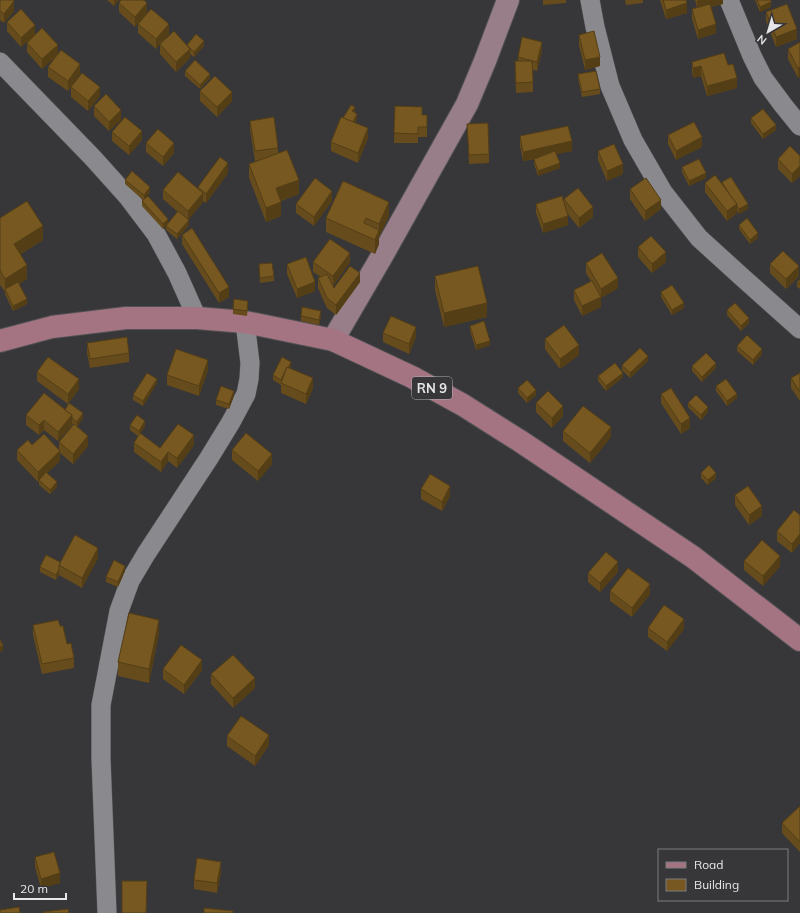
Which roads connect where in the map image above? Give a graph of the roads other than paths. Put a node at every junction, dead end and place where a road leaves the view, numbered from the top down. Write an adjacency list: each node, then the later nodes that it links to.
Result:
1 (508, 0): 9 (street)
2 (590, 0): 8 (street)
3 (730, 0): 5 (street)
4 (0, 62): 6 (street)
5 (800, 126)
6 (197, 318): 7 (main road, RN 9); 10 (main road, RN 9)
7 (245, 322): 9 (main road, RN 9); 12 (street)
8 (800, 329)
9 (333, 340): 11 (main road, RN 9)
10 (0, 341)
11 (800, 640)
12 (107, 913)

